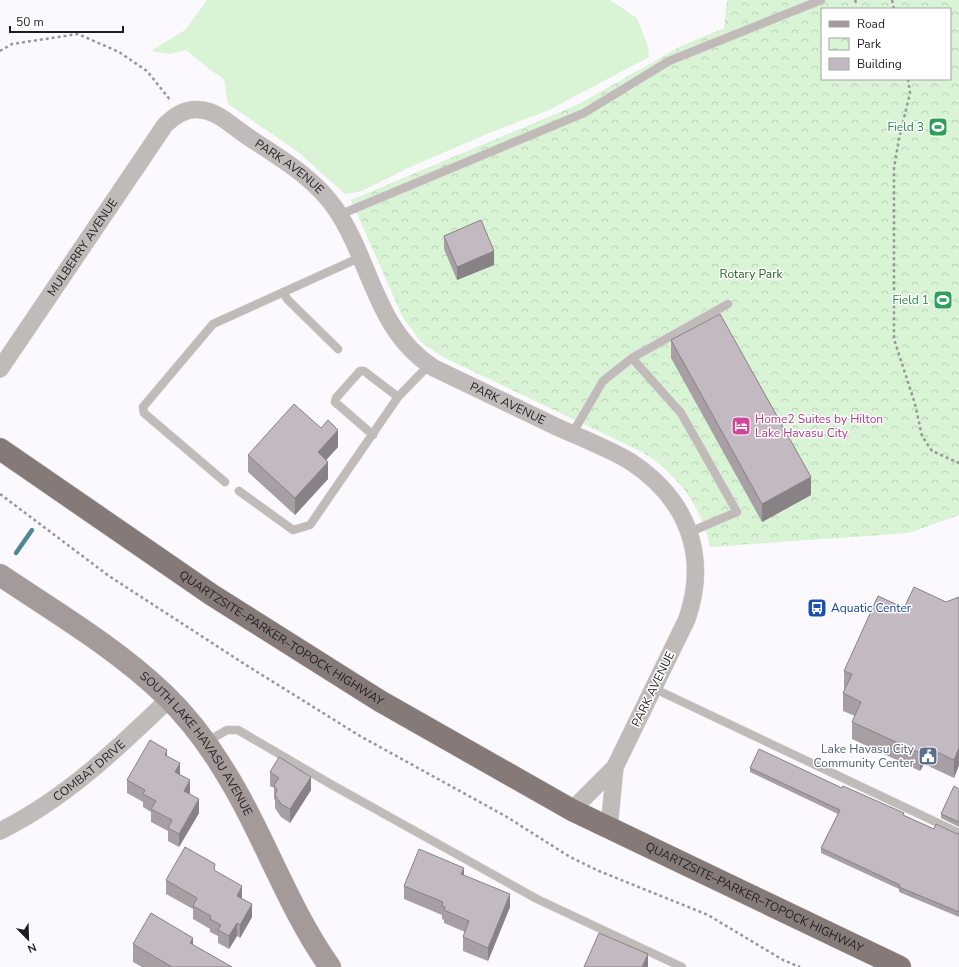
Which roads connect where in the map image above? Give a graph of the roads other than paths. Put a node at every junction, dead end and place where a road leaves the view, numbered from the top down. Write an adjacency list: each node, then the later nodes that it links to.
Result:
1 (821, 0): 3 (lane)
2 (165, 125): 3 (street, PARK AVENUE); 10 (street, MULBERRY AVENUE)
3 (339, 215): 4 (street, PARK AVENUE)
4 (361, 257): 5 (lane); 9 (street, PARK AVENUE)
5 (284, 292): 7 (lane); 15 (lane)
6 (728, 304): 8 (lane)
7 (338, 349)
8 (632, 358): 12 (lane); 17 (lane)
9 (429, 365): 11 (lane); 12 (street, PARK AVENUE)
10 (0, 369)
11 (398, 397): 13 (lane); 13 (lane)
12 (572, 434): 17 (street, PARK AVENUE)
13 (373, 435): 16 (lane)
14 (0, 449): 23 (highway, QUARTZSITE–PARKER–TOPOCK HIGHWAY)
15 (225, 482)
16 (239, 491)
17 (690, 532): 19 (street, PARK AVENUE)
18 (0, 575): 20 (main road, SOUTH LAKE HAVASU AVENUE)
19 (653, 688): 22 (street, PARK AVENUE); 26 (lane)
20 (169, 699): 21 (main road, SOUTH LAKE HAVASU AVENUE); 25 (street, COMBAT DRIVE)
21 (206, 742): 27 (main road, SOUTH LAKE HAVASU AVENUE); 28 (lane)
22 (615, 767): 23 (street, PARK AVENUE); 24 (street, PARK AVENUE)
23 (572, 810): 24 (highway, QUARTZSITE–PARKER–TOPOCK HIGHWAY)
24 (609, 828): 29 (highway, QUARTZSITE–PARKER–TOPOCK HIGHWAY)
25 (0, 831)
26 (959, 833)
27 (330, 967)
28 (682, 967)
29 (900, 967)

